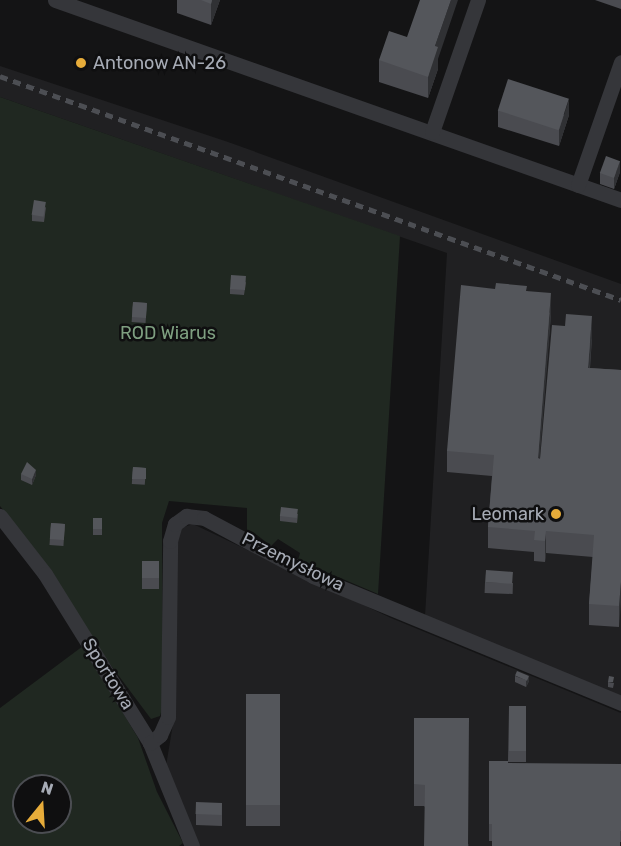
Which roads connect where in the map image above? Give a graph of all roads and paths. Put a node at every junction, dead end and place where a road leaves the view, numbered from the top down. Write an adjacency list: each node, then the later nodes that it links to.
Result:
1 (55, 0): 4 (street)
2 (478, 0): 4 (street)
3 (621, 62): 5 (street)
4 (432, 132): 5 (street)
5 (578, 184): 6 (street)
6 (621, 200)
7 (0, 516): 9 (street, Sportowa)
8 (621, 704): 9 (street, Przemysłowa)
9 (150, 743): 10 (street, Sportowa)
10 (192, 846)

